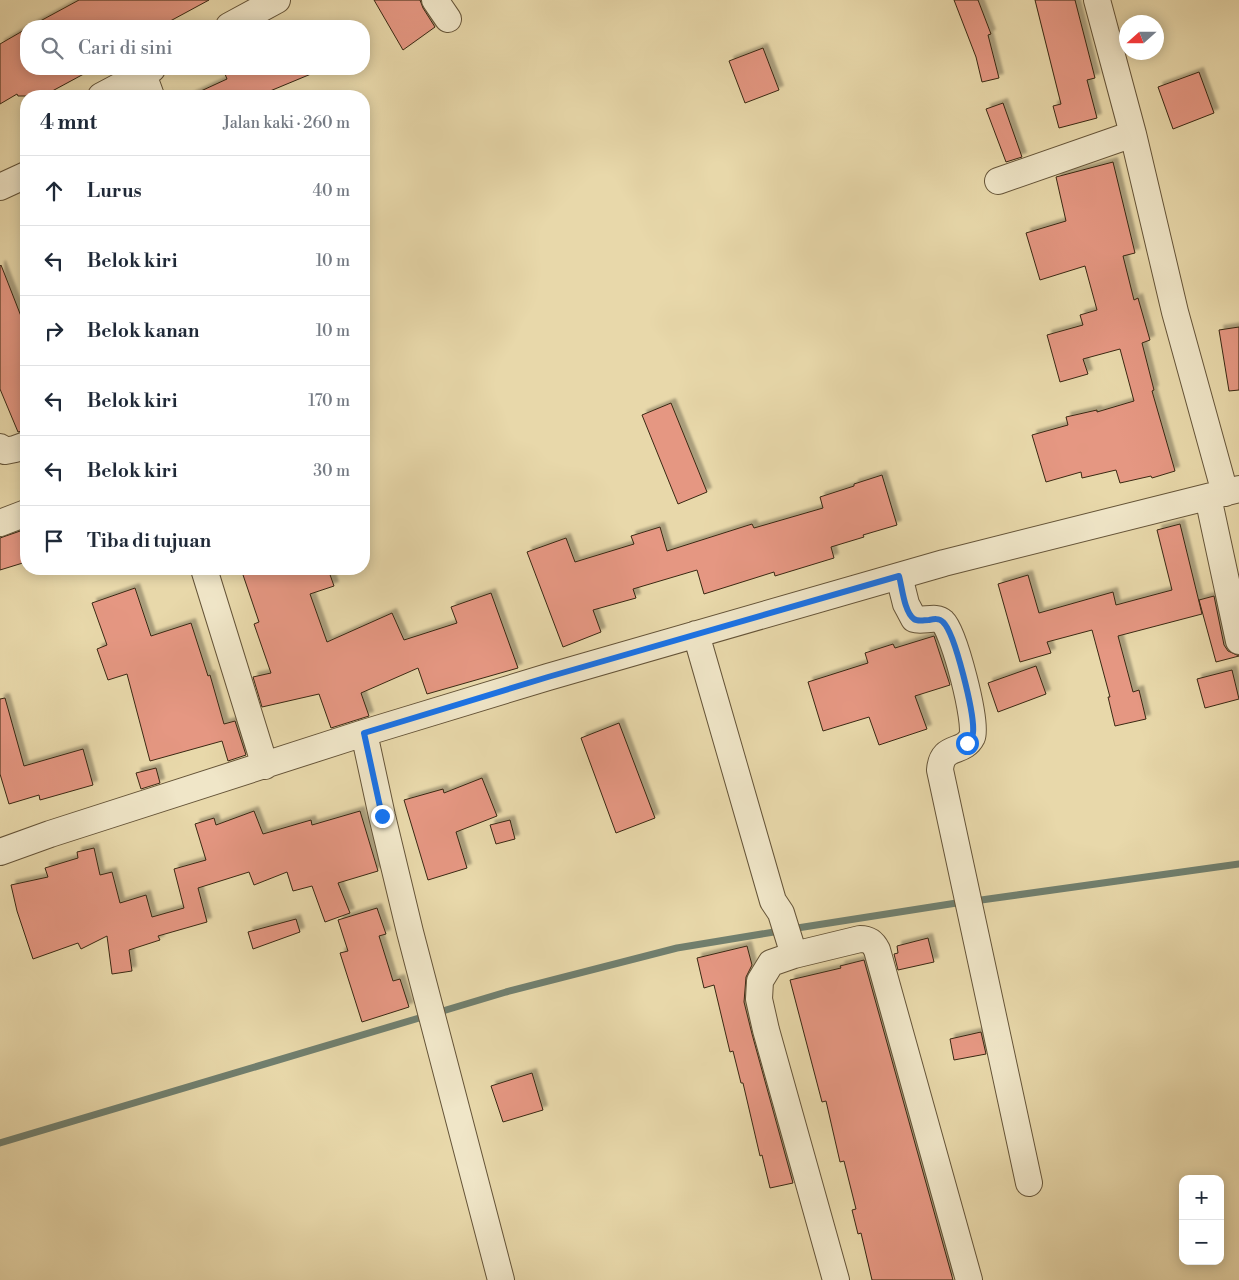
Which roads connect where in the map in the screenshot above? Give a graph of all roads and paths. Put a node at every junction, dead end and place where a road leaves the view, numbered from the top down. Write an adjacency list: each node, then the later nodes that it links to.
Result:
1 (277, 0): 3 (street)
2 (1097, 0): 6 (street)
3 (240, 20)
4 (149, 80): 5 (street)
5 (119, 90)
6 (1132, 134): 8 (street); 12 (street)
7 (20, 178): 9 (street)
8 (998, 181)
9 (0, 187)
10 (20, 446): 11 (street)
11 (0, 447)
12 (1224, 493): 16 (street); 18 (street)
13 (20, 515): 14 (street)
14 (0, 523)
15 (206, 575): 20 (street)
16 (899, 576): 17 (street); 23 (street)
17 (704, 632): 19 (street); 22 (street)
18 (1239, 641)
19 (364, 733): 20 (street); 24 (street)
20 (265, 766): 21 (street)
21 (0, 852)
22 (787, 933): 25 (street); 26 (street)
23 (1029, 1183)
24 (501, 1280)
25 (836, 1280)
26 (968, 1280)

